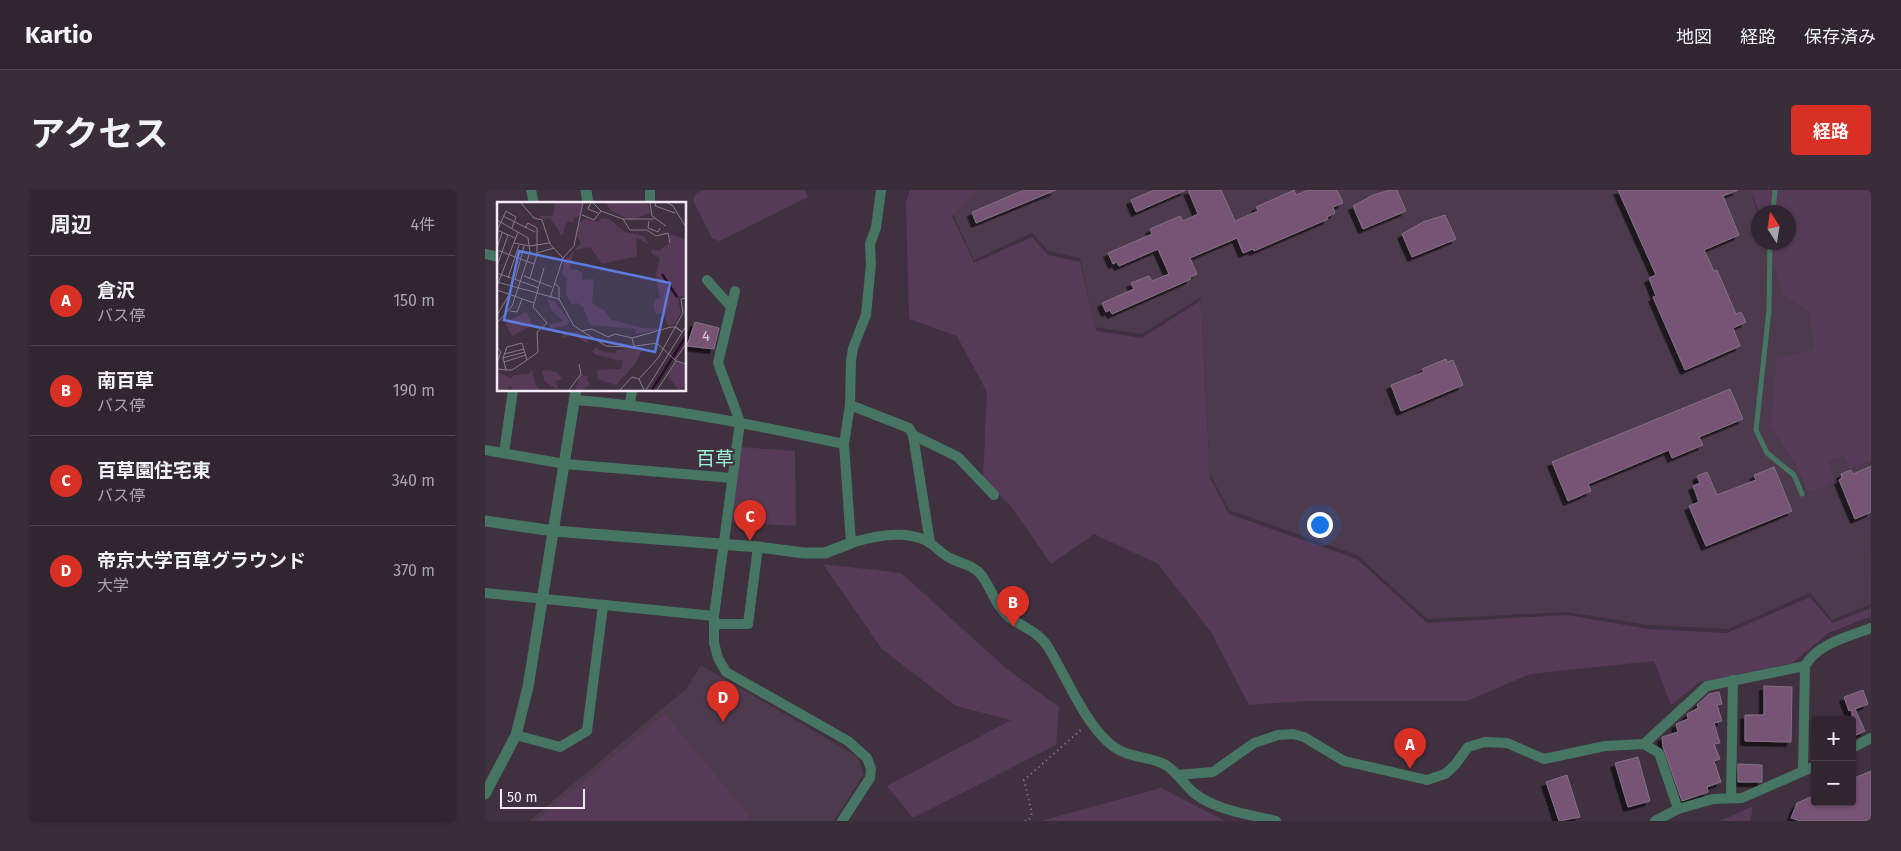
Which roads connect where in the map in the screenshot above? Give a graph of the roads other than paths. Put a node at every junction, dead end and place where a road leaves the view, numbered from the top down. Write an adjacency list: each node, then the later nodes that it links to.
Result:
1 (881, 190): 12 (street)
2 (1775, 190): 3 (lane)
3 (1774, 205)
4 (1770, 250): 20 (lane)
5 (707, 280): 7 (street)
6 (735, 291): 7 (street)
7 (731, 307): 13 (street)
8 (513, 391): 17 (street)
9 (632, 391): 11 (street)
10 (576, 395): 11 (street); 18 (street)
11 (631, 404): 13 (street)
12 (850, 405): 14 (street); 15 (street)
13 (741, 422): 15 (street); 19 (street)
14 (913, 434): 21 (street); 25 (street)
15 (845, 444): 24 (street)
16 (485, 450): 17 (street)
17 (504, 453): 18 (street)
18 (565, 464): 19 (street); 23 (street)
19 (732, 478): 26 (street)
20 (1802, 494)
21 (994, 495)
22 (485, 521): 23 (street)
23 (553, 531): 26 (street); 29 (street)
24 (851, 543): 25 (street); 27 (street)
25 (930, 543): 41 (street)
26 (723, 544): 27 (street); 31 (street)
27 (757, 547): 31 (street)
28 (485, 593): 29 (street)
29 (544, 600): 30 (street); 35 (street)
30 (603, 606): 31 (street); 35 (street)
31 (714, 620): 45 (street)
32 (1871, 628): 33 (street)
33 (1805, 666): 34 (street); 40 (street)
34 (1733, 680): 37 (street); 43 (street)
35 (516, 735): 42 (street)
36 (1871, 738): 38 (street)
37 (1644, 744): 41 (street); 44 (street)
38 (1856, 746)
39 (1811, 768): 40 (street)
40 (1803, 772): 43 (street)
41 (1177, 775): 46 (street)
42 (485, 794)
43 (1731, 798): 44 (street)
44 (1678, 809): 47 (street)
45 (842, 821)
46 (1276, 821)
47 (1655, 821)

